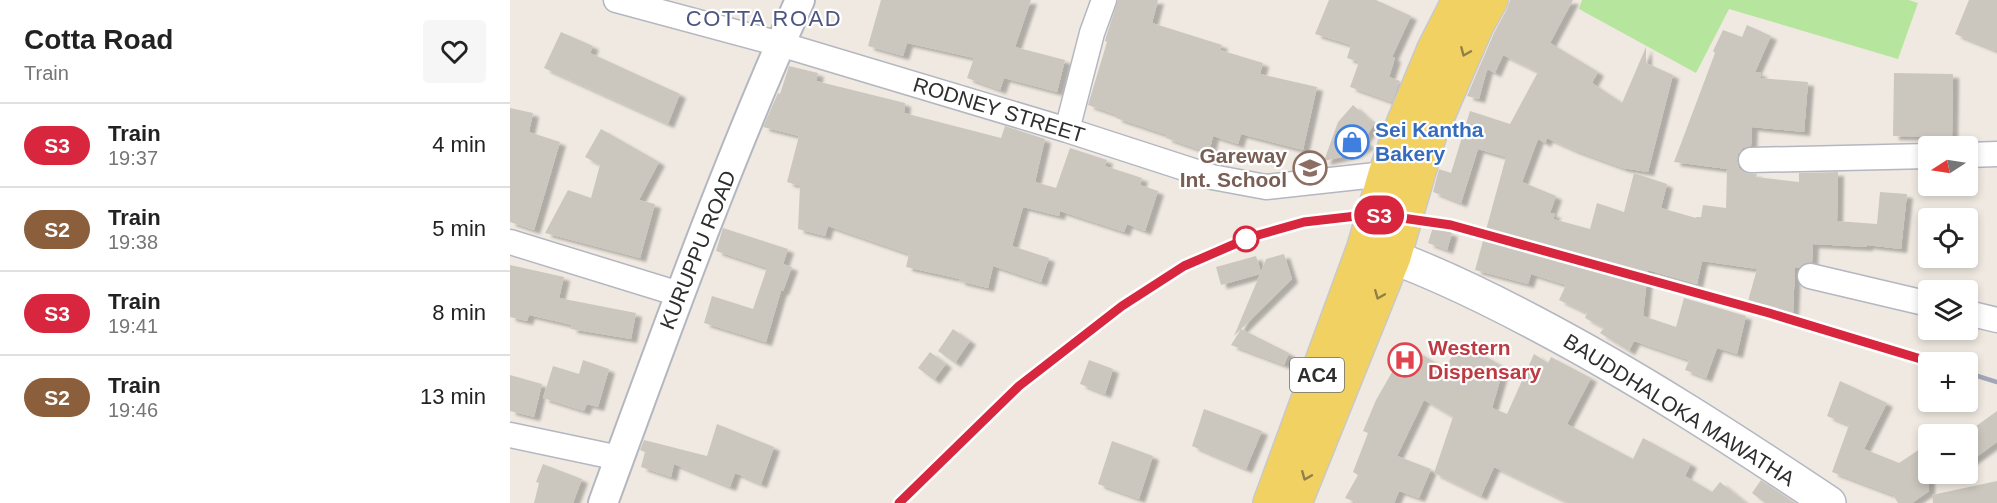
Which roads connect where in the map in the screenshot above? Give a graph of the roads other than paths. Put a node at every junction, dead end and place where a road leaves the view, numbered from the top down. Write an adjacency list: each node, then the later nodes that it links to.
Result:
1 (616, 0): 6 (street, RODNEY STREET)
2 (800, 0): 6 (street, KURUPPU ROAD)
3 (1104, 0): 7 (street)
4 (1460, 0): 12 (main road, AC4)
5 (1491, 0): 14 (main road, AC4, one-way to 14)
6 (780, 44): 7 (street, RODNEY STREET); 16 (street, KURUPPU ROAD)
7 (1067, 130): 12 (street, RODNEY STREET)
8 (1997, 154): 9 (street)
9 (1978, 155)
10 (1918, 156): 11 (street)
11 (1751, 160)
12 (1385, 174): 14 (main road, AC4)
13 (510, 242): 16 (street)
14 (1379, 252): 23 (main road, AC4); 24 (main road, AC4, one-way to 24); 25 (main road, BAUDDHALOKA MAWATHA)
15 (1810, 276): 17 (street)
16 (679, 294): 21 (street, KURUPPU ROAD)
17 (1918, 301)
18 (1978, 315): 19 (street)
19 (1997, 320)
20 (510, 435): 21 (street)
21 (619, 458): 22 (street, KURUPPU ROAD)
22 (603, 503)
23 (1270, 503)
24 (1295, 503)
25 (1829, 503)

